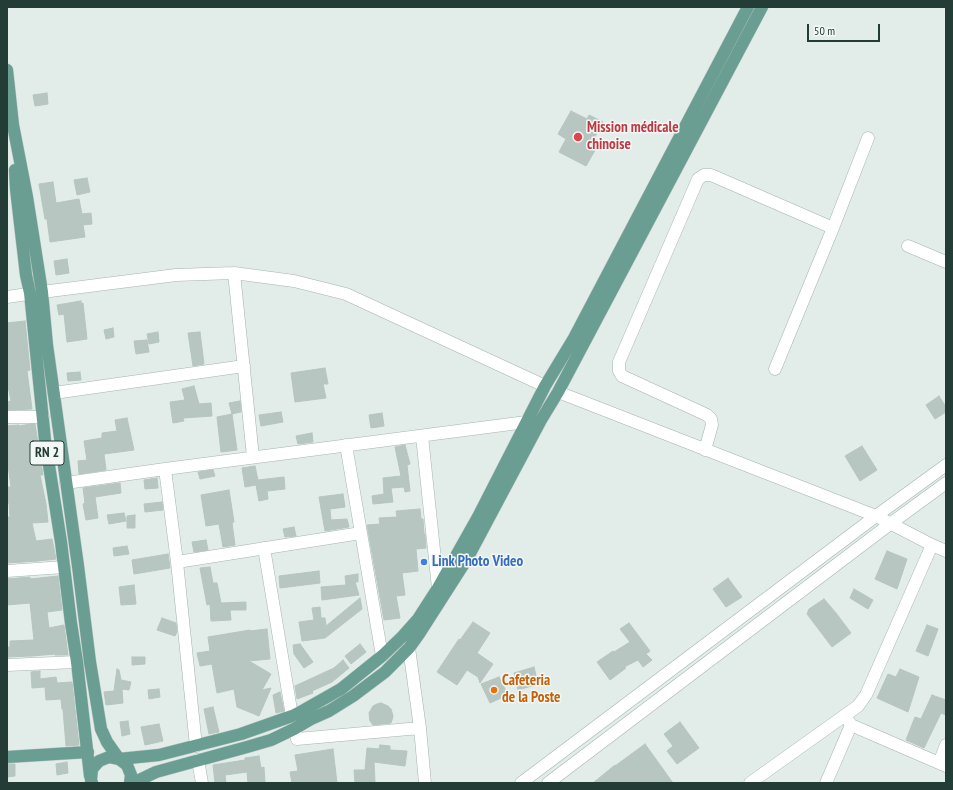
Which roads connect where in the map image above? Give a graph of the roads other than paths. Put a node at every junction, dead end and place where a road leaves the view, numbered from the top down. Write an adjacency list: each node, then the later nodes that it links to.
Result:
1 (748, 7): 13 (main road)
2 (762, 7): 14 (main road)
3 (7, 70): 9 (main road, RN 2)
4 (868, 138): 5 (street)
5 (833, 228): 12 (street); 22 (street)
6 (908, 246): 7 (street)
7 (946, 262)
8 (234, 273): 9 (street); 11 (street); 13 (street)
9 (36, 292): 10 (street); 15 (main road, RN 2); 16 (main road, RN 2)
10 (7, 297)
11 (244, 366): 15 (street); 23 (street)
12 (775, 369)
13 (545, 386): 19 (main road)
14 (558, 392): 18 (main road); 22 (street)
15 (54, 393): 26 (main road, RN 2)
16 (42, 417): 17 (street); 35 (main road, RN 2)
17 (7, 418)
18 (541, 420): 19 (street); 38 (main road)
19 (526, 422): 20 (street); 37 (main road)
20 (422, 436): 21 (street); 37 (street)
21 (346, 445): 23 (street); 30 (street)
22 (705, 450): 28 (street)
23 (253, 457): 25 (street)
24 (946, 465): 28 (street)
25 (165, 469): 26 (street); 34 (street)
26 (66, 483): 50 (main road, RN 2)
27 (946, 483): 29 (street)
28 (876, 516): 29 (street); 58 (street)
29 (890, 524): 31 (street); 59 (street)
30 (361, 533): 32 (street); 39 (street)
31 (932, 545): 33 (street); 43 (street)
32 (264, 548): 34 (street); 42 (street)
33 (946, 551)
34 (178, 562): 47 (street)
35 (64, 567): 36 (street); 40 (main road, RN 2)
36 (7, 571)
37 (438, 588): 39 (main road)
38 (409, 648): 44 (street); 45 (main road)
39 (382, 656): 42 (main road)
40 (77, 662): 41 (street); 48 (main road, RN 2)
41 (7, 665)
42 (292, 716): 47 (main road)
43 (848, 720): 52 (street); 60 (street); 61 (street)
44 (420, 728): 45 (street); 57 (street)
45 (294, 729): 51 (main road)
46 (946, 745): 52 (street)
47 (196, 746): 50 (main road)
48 (88, 752): 49 (main road); 53 (main road, RN 2)
49 (7, 756)
50 (119, 759): 53 (main road); 54 (main road)
51 (198, 760): 55 (main road); 56 (street)
52 (943, 764)
53 (92, 781)
54 (130, 783)
55 (133, 783)
56 (202, 783)
57 (424, 783)
58 (520, 783)
59 (548, 783)
60 (750, 783)
61 (826, 783)

